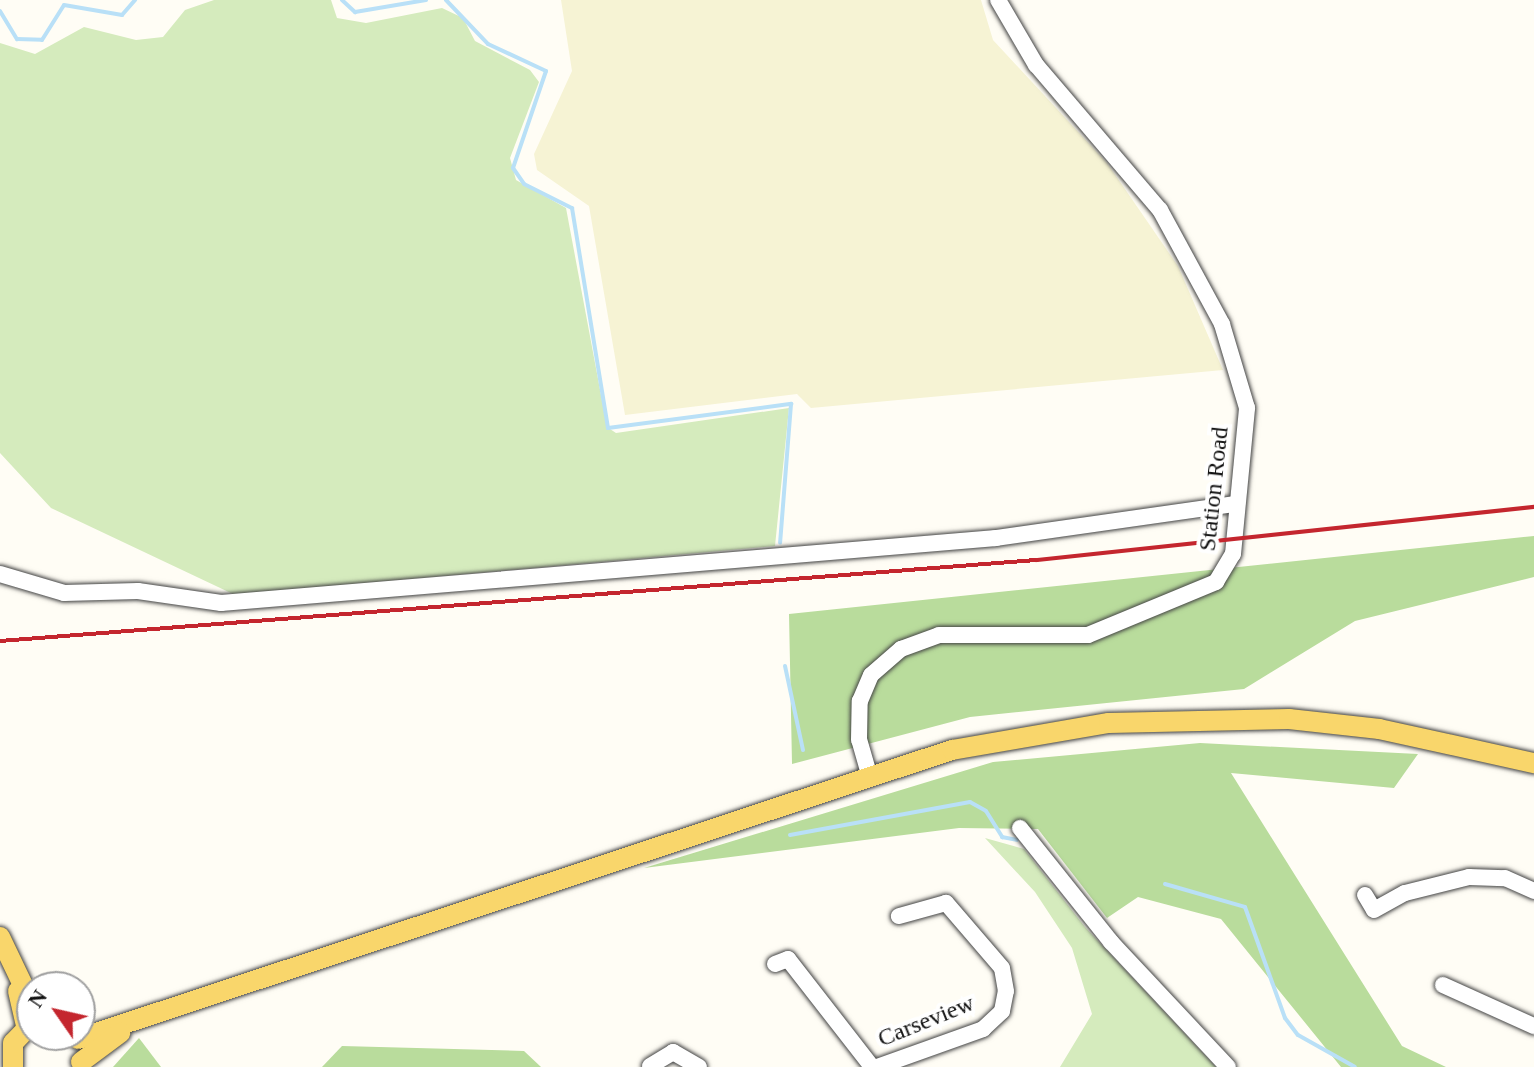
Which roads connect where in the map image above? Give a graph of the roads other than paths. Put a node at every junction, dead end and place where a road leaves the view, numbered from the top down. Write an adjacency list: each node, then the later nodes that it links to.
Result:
1 (998, 0): 2 (street, Station Road)
2 (1235, 504): 3 (street); 5 (street, Station Road)
3 (0, 574)
4 (1534, 763): 5 (main road)
5 (869, 774): 16 (main road)
6 (1020, 828): 25 (street)
7 (1534, 891): 8 (street)
8 (1365, 895)
9 (899, 916): 24 (street, Carseview)
10 (0, 937): 12 (main road)
11 (788, 958): 24 (street, Carseview)
12 (11, 961): 13 (main road); 14 (main road)
13 (16, 971)
14 (16, 978)
15 (1443, 985): 17 (street)
16 (130, 1026): 18 (main road); 20 (main road)
17 (1534, 1026)
18 (96, 1033)
19 (16, 1039): 21 (main road)
20 (80, 1064)
21 (10, 1066)
22 (650, 1066): 23 (street)
23 (699, 1067)
24 (874, 1067)
25 (1228, 1067)

